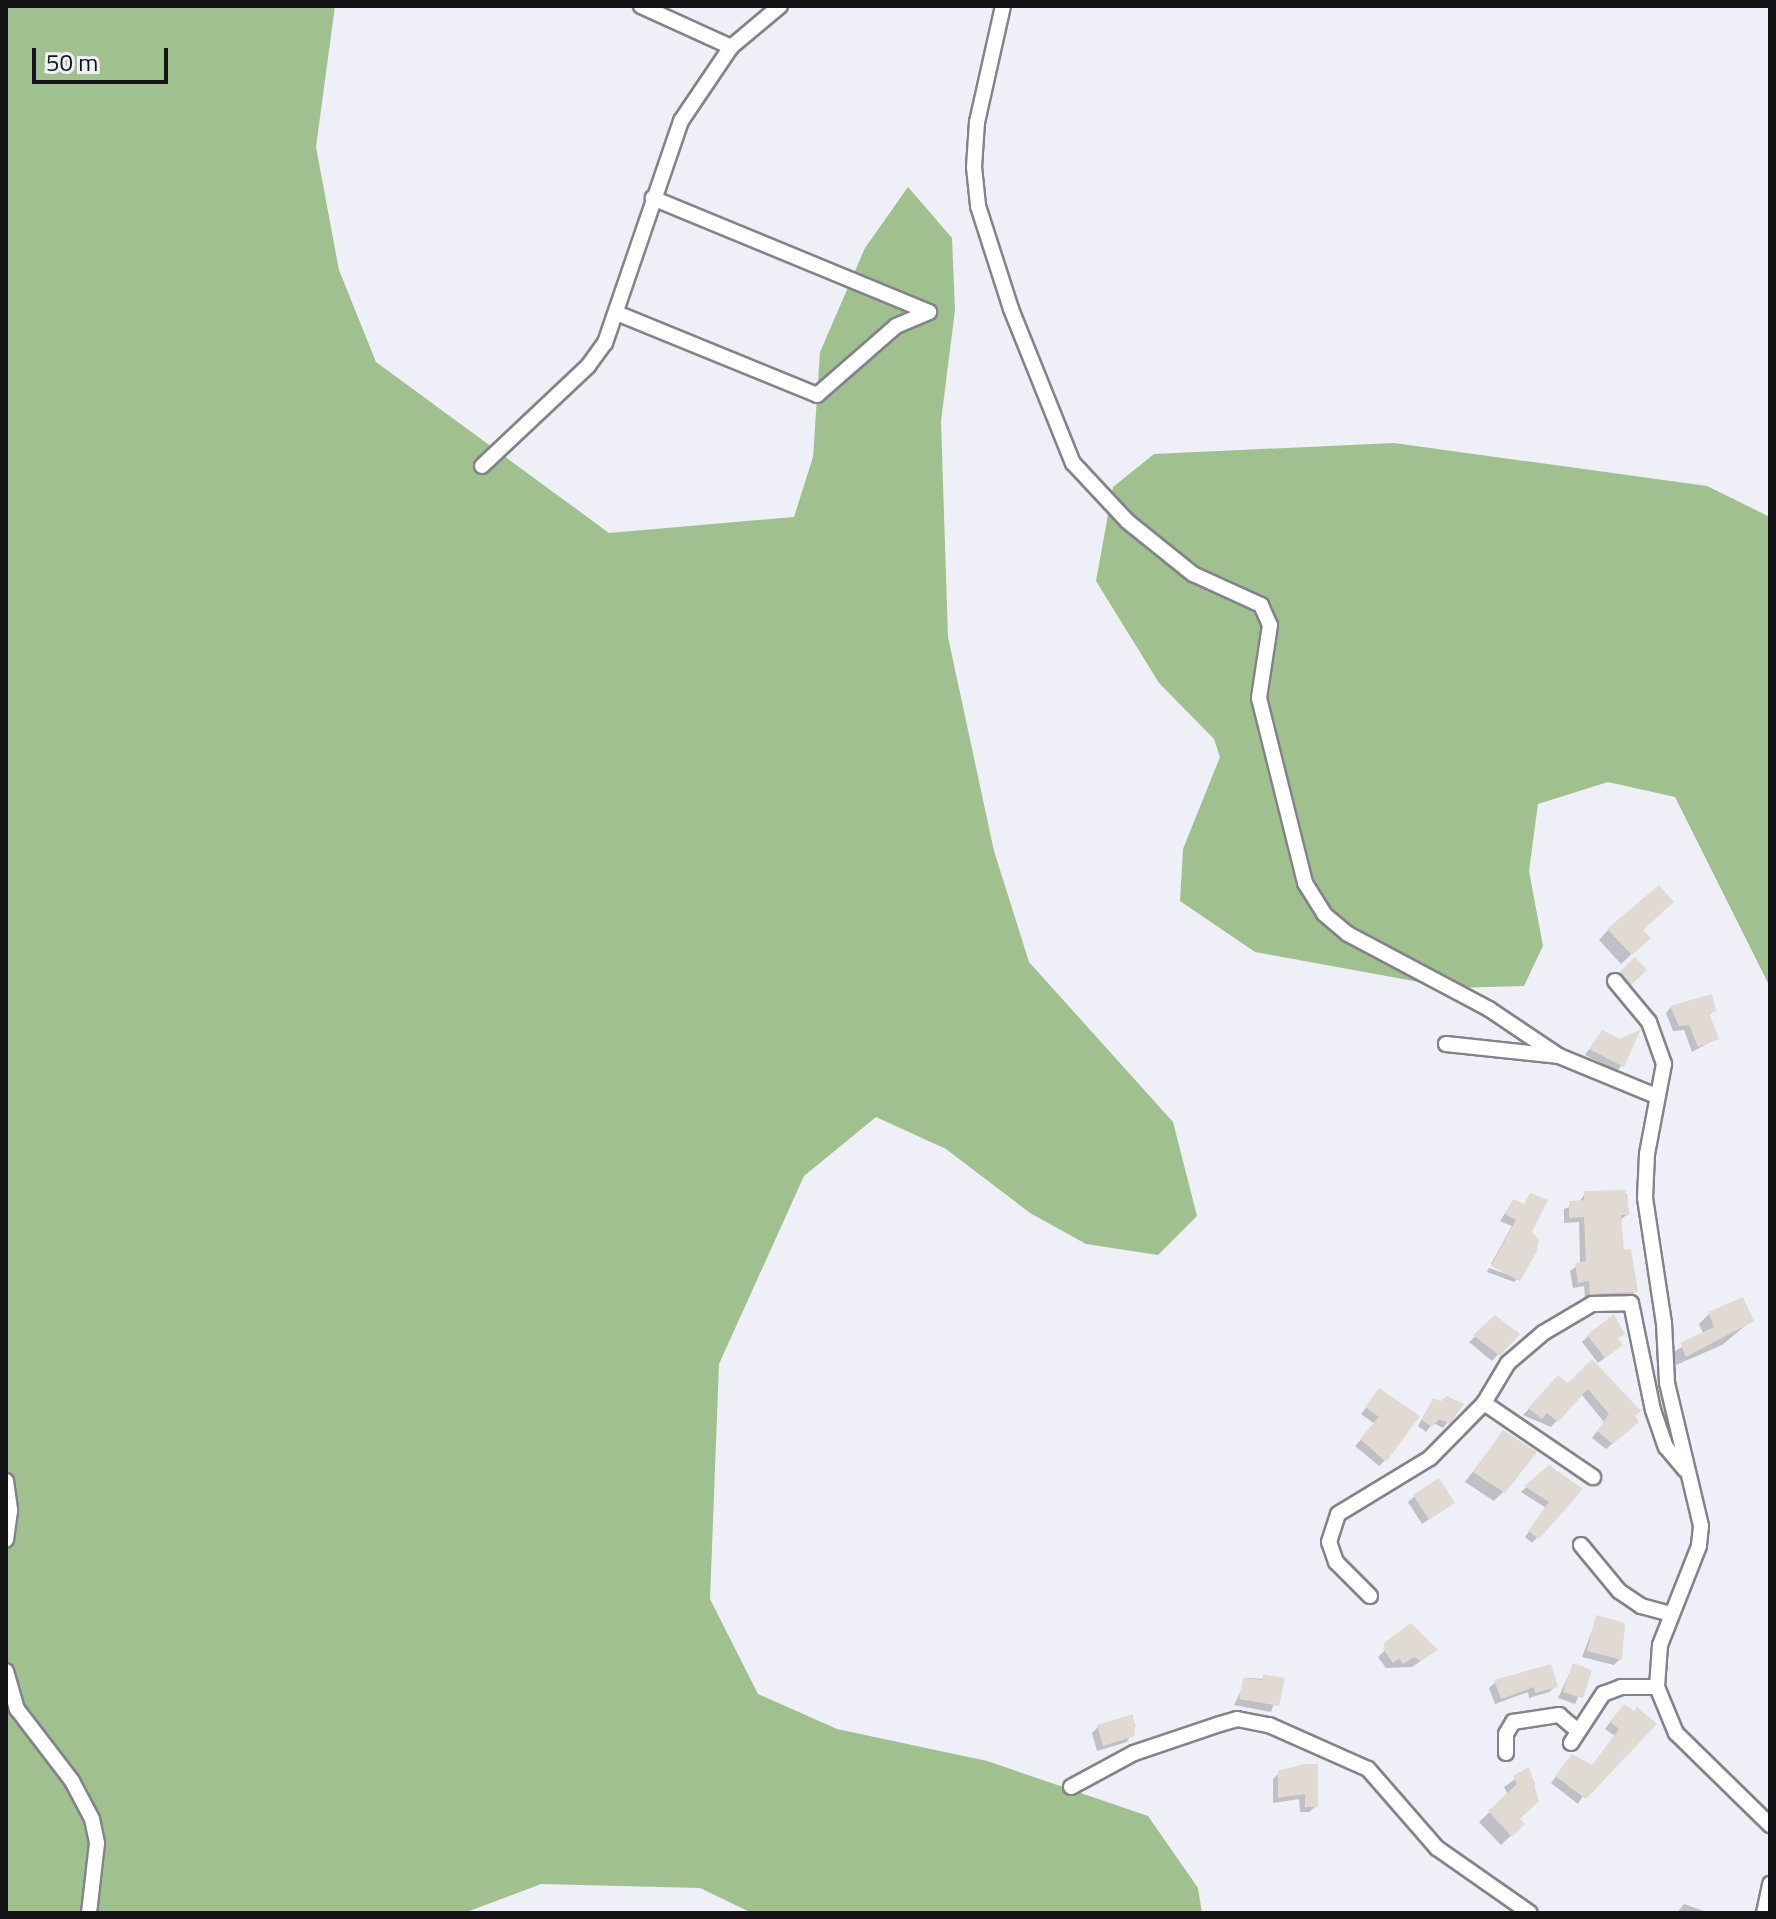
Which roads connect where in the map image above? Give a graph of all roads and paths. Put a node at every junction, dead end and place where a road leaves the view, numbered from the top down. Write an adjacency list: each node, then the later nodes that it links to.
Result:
1 (641, 6): 4 (street)
2 (780, 6): 4 (street)
3 (1003, 6): 10 (street)
4 (731, 47): 5 (street)
5 (653, 198): 6 (street); 6 (street)
6 (619, 314): 7 (street)
7 (482, 466)
8 (1615, 981): 11 (street)
9 (1446, 1044): 10 (street)
10 (1559, 1056): 11 (street)
11 (1656, 1096): 14 (street)
12 (1484, 1403): 13 (street); 14 (street); 18 (street)
13 (1593, 1477)
14 (1690, 1477): 19 (street)
15 (6, 1481): 16 (street)
16 (6, 1540)
17 (1581, 1545): 19 (street)
18 (1370, 1596)
19 (1671, 1614): 21 (street)
20 (6, 1671): 26 (street)
21 (1657, 1687): 22 (street); 24 (street)
22 (1506, 1753)
23 (1071, 1787): 27 (street)
24 (1770, 1825)
25 (1770, 1884): 28 (street)
26 (89, 1913)
27 (1530, 1913)
28 (1764, 1913)

